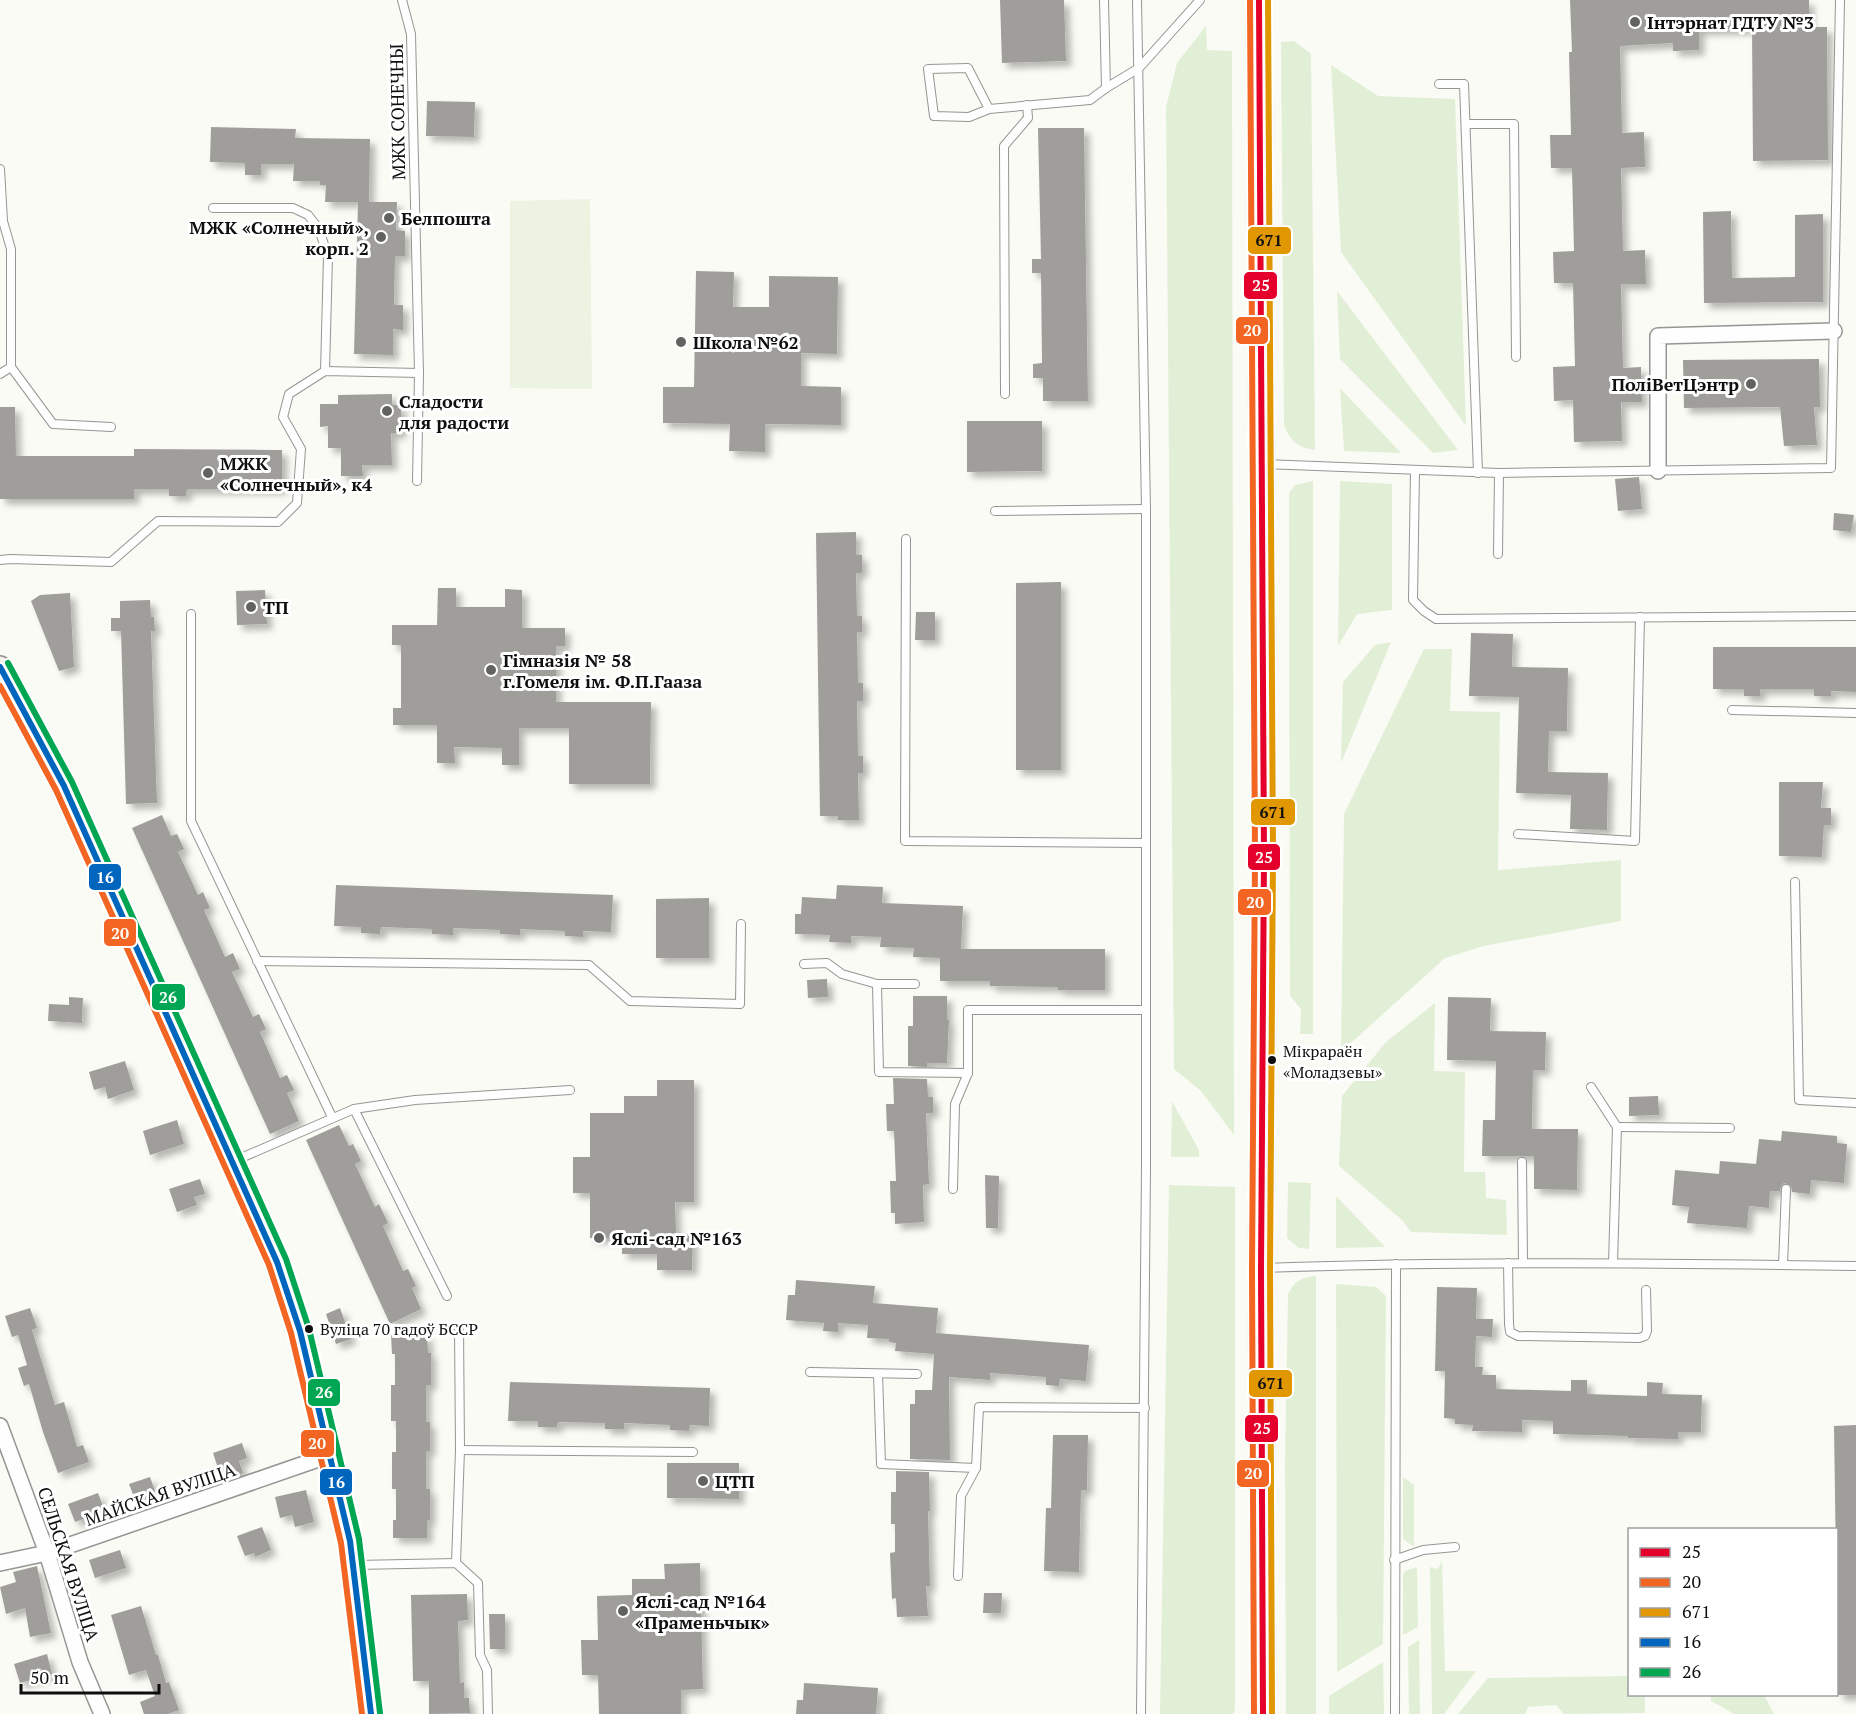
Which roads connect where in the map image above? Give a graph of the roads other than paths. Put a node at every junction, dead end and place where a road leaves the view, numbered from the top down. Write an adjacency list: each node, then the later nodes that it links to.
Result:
1 (402, 0): 20 (lane, МЖК СОНЕЧНЫ)
2 (1104, 0): 9 (lane)
3 (1137, 0): 7 (lane)
4 (1200, 0): 7 (lane)
5 (1259, 0): 23 (main road)
6 (1840, 0): 15 (lane)
7 (1139, 68): 9 (lane); 29 (lane)
8 (1438, 84): 12 (lane)
9 (1106, 88): 10 (lane)
10 (1027, 105): 11 (lane); 21 (lane)
11 (989, 109): 11 (lane)
12 (1466, 124): 16 (lane); 26 (lane)
13 (0, 169): 17 (lane)
14 (213, 208): 18 (lane)
15 (1834, 330): 25 (street); 25 (lane)
16 (1516, 357)
17 (11, 368): 19 (lane); 22 (lane)
18 (325, 372): 20 (lane); 33 (lane)
19 (0, 374)
20 (419, 374): 28 (lane, МЖК СОНЕЧНЫ)
21 (1005, 394)
22 (111, 428)
23 (1262, 464): 24 (lane); 67 (main road)
24 (1415, 470): 26 (lane); 36 (lane)
25 (1658, 471): 27 (lane)
26 (1478, 473): 27 (lane)
27 (1499, 473): 32 (lane)
28 (417, 481)
29 (1146, 509): 30 (lane); 41 (lane)
30 (995, 511)
31 (906, 539): 41 (lane)
32 (1498, 554)
33 (0, 560)
34 (191, 614): 44 (lane)
35 (1856, 616): 36 (lane)
36 (1640, 617): 40 (lane)
37 (0, 667): 57 (street)
38 (1732, 710): 39 (lane)
39 (1856, 713)
40 (1518, 834)
41 (1145, 843): 48 (lane)
42 (1795, 882): 52 (lane)
43 (741, 924): 44 (lane)
44 (257, 961): 54 (lane)
45 (804, 964): 46 (lane)
46 (877, 984): 47 (lane); 49 (lane)
47 (915, 984)
48 (1146, 1010): 49 (lane); 74 (lane)
49 (968, 1073): 59 (lane)
50 (1591, 1088): 55 (lane)
51 (570, 1090): 53 (lane)
52 (1856, 1103)
53 (354, 1109): 54 (lane); 69 (lane)
54 (332, 1117): 57 (lane)
55 (1617, 1128): 56 (lane); 63 (lane)
56 (1730, 1128)
57 (232, 1162): 78 (street)
58 (1522, 1162): 62 (lane)
59 (953, 1189)
60 (1786, 1189): 65 (lane)
61 (1508, 1263): 62 (lane); 64 (lane); 68 (lane)
62 (1523, 1263): 63 (lane)
63 (1613, 1263): 65 (lane)
64 (1396, 1264): 67 (lane); 82 (lane)
65 (1783, 1265): 66 (lane)
66 (1856, 1266)
67 (1260, 1269): 91 (main road)
68 (1646, 1290)
69 (447, 1296)
70 (459, 1327): 76 (lane)
71 (810, 1372): 72 (lane)
72 (878, 1374): 73 (lane); 79 (lane)
73 (917, 1374)
74 (1145, 1408): 79 (lane); 90 (lane)
75 (0, 1426): 81 (street, СЕЛЬСКАЯ ВУЛІЦА)
76 (460, 1450): 77 (lane); 84 (lane)
77 (693, 1452)
78 (330, 1455): 81 (street, МАЙСКАЯ ВУЛІЦА); 85 (street)
79 (976, 1468): 86 (lane)
80 (1455, 1547): 82 (lane)
81 (47, 1554): 83 (street, МАЙСКАЯ ВУЛІЦА); 87 (street, СЕЛЬСКАЯ ВУЛІЦА)
82 (1394, 1560): 92 (lane)
83 (0, 1563)
84 (456, 1563): 85 (lane); 89 (lane)
85 (354, 1566): 88 (street)
86 (958, 1576)
87 (102, 1714)
88 (371, 1714)
89 (488, 1714)
90 (1141, 1714)
91 (1263, 1714)
92 (1395, 1714)

